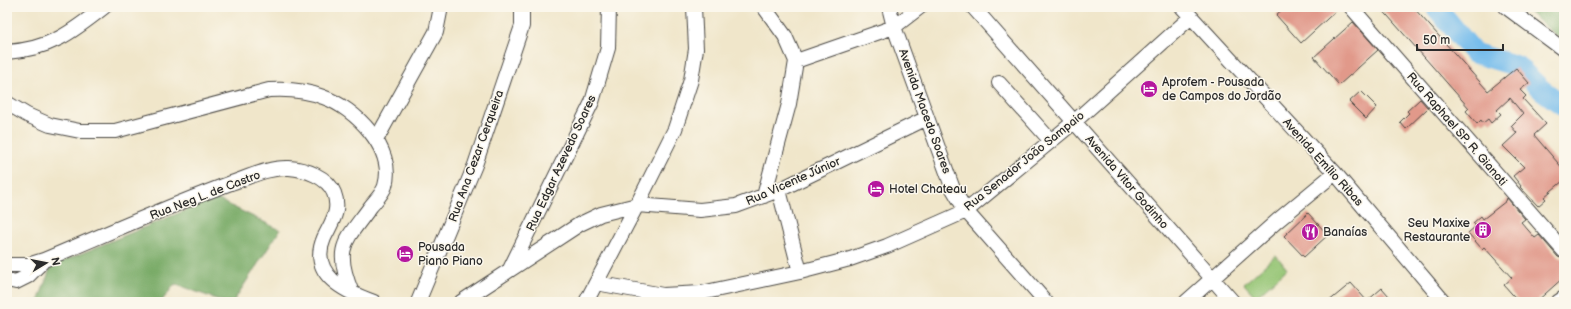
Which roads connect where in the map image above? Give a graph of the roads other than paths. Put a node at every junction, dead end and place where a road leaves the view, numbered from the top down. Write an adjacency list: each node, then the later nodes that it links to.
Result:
1 (104, 7): 15 (street)
2 (439, 7): 21 (street)
3 (522, 7): 39 (street, Rua Ana Cezar Cerqueira)
4 (609, 7): 31 (street, Rua Edgar Azevedo Soares)
5 (694, 7): 26 (street)
6 (764, 7): 16 (street)
7 (889, 7): 13 (street, Avenida Macedo Soares)
8 (920, 7): 13 (street)
9 (973, 7): 20 (street, Avenida Vitor Godinho)
10 (1351, 7): 28 (street, Rua Raphael SP. R. Gianoti)
11 (1506, 7): 14 (street)
12 (1187, 12): 20 (street, Rua Senador João Sampaio); 23 (street, Avenida Emílio Ribas)
13 (894, 27): 16 (street); 19 (street, Avenida Macedo Soares)
14 (1564, 50)
15 (7, 52)
16 (796, 61): 25 (street)
17 (999, 82): 22 (street)
18 (7, 103): 21 (street)
19 (927, 118): 24 (street, Rua Vicente Júnior); 27 (street, Avenida Macedo Soares)
20 (1074, 122): 22 (street, Rua Senador João Sampaio); 33 (street, Avenida Vitor Godinho)
21 (376, 140): 36 (street)
22 (1050, 141): 27 (street, Rua Senador João Sampaio)
23 (1335, 173): 33 (street); 45 (street, Avenida Emílio Ribas)
24 (779, 190): 25 (street, Rua Vicente Júnior); 32 (street)
25 (764, 196): 26 (street, Rua Vicente Júnior)
26 (637, 205): 31 (street, Rua Vicente Júnior); 35 (street)
27 (966, 210): 32 (street, Rua Senador João Sampaio); 42 (street, Avenida Macedo Soares)
28 (1564, 251)
29 (44, 260): 30 (street, Rua Neg L. de Castro); 34 (street); 36 (street, Rua Neg L. de Castro)
30 (7, 265)
31 (510, 268): 40 (street, Rua Vicente Júnior)
32 (800, 272): 35 (street, Rua Senador João Sampaio)
33 (1211, 278): 43 (street); 44 (street, Avenida Vitor Godinho)
34 (7, 280)
35 (596, 283): 41 (street)
36 (352, 293): 38 (street, Rua Neg L. de Castro)
37 (1564, 298): 46 (street)
38 (374, 302)
39 (418, 302)
40 (462, 302)
41 (586, 302)
42 (1046, 302)
43 (1186, 302)
44 (1233, 302)
45 (1444, 302)
46 (1558, 302)

